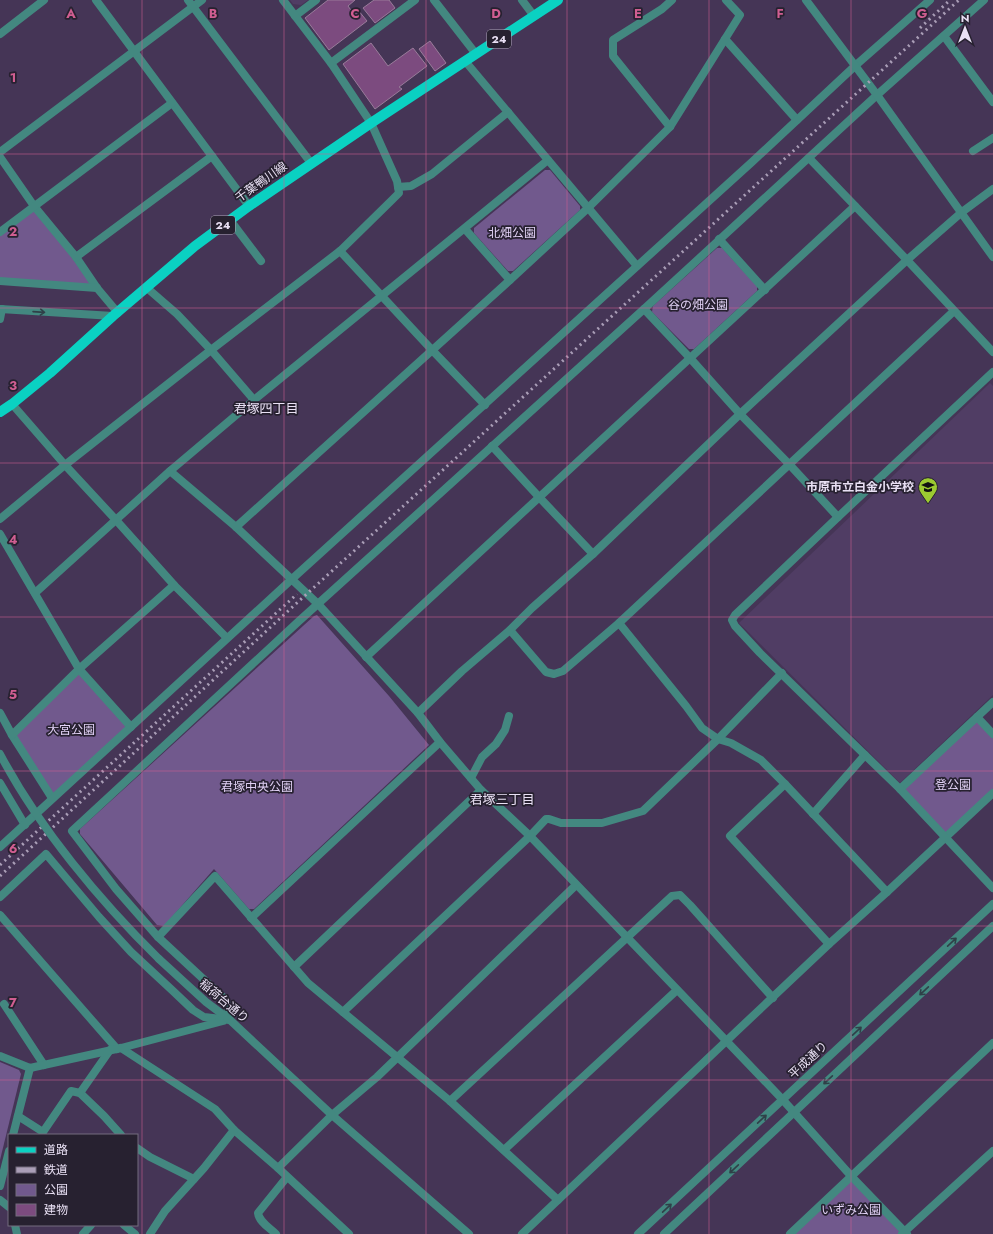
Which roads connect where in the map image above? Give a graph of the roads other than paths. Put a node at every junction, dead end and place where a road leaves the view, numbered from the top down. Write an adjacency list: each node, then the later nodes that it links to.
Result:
1 (44, 0): 18 (street)
2 (96, 0): 21 (street)
3 (202, 0): 15 (street)
4 (283, 0): 16 (street)
5 (316, 0): 16 (street)
6 (415, 0): 24 (street)
7 (434, 0): 22 (street)
8 (522, 0): 17 (street)
9 (558, 0): 17 (main road, 千葉鴨川線 / 24)
10 (672, 0): 32 (street)
11 (726, 0): 20 (street)
12 (806, 0): 25 (street)
13 (930, 0): 25 (street)
14 (984, 0): 19 (street)
15 (191, 3): 21 (street); 40 (street)
16 (295, 16): 24 (street)
17 (534, 16): 22 (main road, 千葉鴨川線 / 24)
18 (0, 34)
19 (944, 36): 26 (street); 27 (street)
20 (725, 40): 30 (street); 32 (street)
21 (135, 51): 28 (street); 35 (street)
22 (476, 54): 23 (main road, 千葉鴨川線 / 24)
23 (465, 61): 29 (street); 31 (main road, 千葉鴨川線 / 24)
24 (331, 63): 31 (street)
25 (856, 65): 26 (street); 30 (street)
26 (877, 95): 38 (street); 47 (street)
27 (991, 96)
28 (172, 103): 36 (street); 43 (street)
29 (508, 112): 39 (street); 41 (street)
30 (797, 120): 57 (street)
31 (371, 123): 40 (main road, 千葉鴨川線 / 24); 41 (street)
32 (670, 127): 46 (street)
33 (993, 138): 34 (street)
34 (973, 151)
35 (0, 152)
36 (212, 156): 44 (street); 53 (street)
37 (0, 157): 43 (street)
38 (809, 158): 45 (street); 51 (street)
39 (548, 160): 46 (street); 49 (street)
40 (311, 163): 44 (main road, 千葉鴨川線 / 24)
41 (398, 187): 52 (street)
42 (993, 189): 47 (street)
43 (34, 206): 50 (street); 53 (street)
44 (249, 206): 48 (main road, 千葉鴨川線 / 24)
45 (855, 206): 55 (street); 62 (street)
46 (588, 208): 57 (street); 58 (street)
47 (962, 212): 54 (street); 55 (street)
48 (230, 220): 56 (street); 61 (main road, 千葉鴨川線 / 24)
49 (465, 229): 58 (street); 63 (street)
50 (0, 232)
51 (719, 239): 62 (street); 65 (street)
52 (340, 251): 63 (street); 69 (street)
53 (76, 257): 60 (street)
54 (993, 257)
55 (907, 260): 66 (street); 78 (street)
56 (261, 261)
57 (638, 266): 76 (street)
58 (510, 280): 70 (street)
59 (0, 281): 60 (street)
60 (97, 288): 67 (street)
61 (147, 288): 67 (main road, 千葉鴨川線 / 24); 69 (street)
62 (765, 290): 72 (street)
63 (382, 296): 70 (street); 74 (street)
64 (1, 309): 67 (street, one-way to 67); 68 (street)
65 (644, 309): 72 (street); 79 (street)
66 (954, 311): 71 (street); 80 (street)
67 (116, 314): 75 (main road, 千葉鴨川線 / 24)
68 (0, 319)
69 (211, 350): 74 (street); 81 (street)
70 (432, 350): 76 (street); 87 (street)
71 (993, 352)
72 (690, 358): 78 (street); 83 (street)
73 (992, 373): 84 (street)
74 (254, 400): 82 (street)
75 (12, 404): 77 (main road, 千葉鴨川線 / 24); 81 (street)
76 (485, 405): 90 (street)
77 (0, 412)
78 (740, 414): 80 (street); 89 (street)
79 (492, 446): 83 (street); 93 (street)
80 (790, 464): 84 (street); 94 (street)
81 (65, 465): 85 (street); 86 (street)
82 (170, 471): 86 (street); 87 (street)
83 (539, 497): 89 (street); 97 (street)
84 (838, 517): 99 (street)
85 (0, 519)
86 (116, 520): 91 (street); 92 (street)
87 (236, 527): 90 (street)
88 (0, 534): 92 (street)
89 (593, 554): 95 (street)
90 (292, 579): 93 (street); 96 (street)
91 (174, 584): 96 (street); 98 (street)
92 (35, 593): 98 (street)
93 (318, 604): 97 (street); 132 (street)
94 (619, 622): 95 (street); 108 (street)
95 (510, 630): 102 (street)
96 (227, 638): 105 (street)
97 (366, 657): 102 (street)
98 (79, 669): 105 (street); 107 (street)
99 (782, 673): 108 (street); 111 (street)
100 (993, 702): 104 (street)
101 (0, 713): 107 (street)
102 (418, 713): 109 (street)
103 (509, 716): 112 (street)
104 (977, 717): 106 (street); 115 (street)
105 (131, 727): 118 (street)
106 (993, 734)
107 (12, 735): 118 (street)
108 (718, 739): 114 (street); 121 (street)
109 (440, 742): 112 (street); 130 (street)
110 (0, 754): 140 (street, 稲荷台通り, bridge)
111 (865, 755): 115 (street); 119 (street)
112 (470, 778): 116 (street)
113 (0, 783): 120 (street)
114 (785, 784): 119 (street); 134 (street)
115 (900, 789): 122 (street)
116 (481, 790): 121 (street); 135 (street)
117 (993, 793): 122 (street)
118 (52, 798): 120 (street)
119 (813, 814): 126 (street)
120 (25, 825): 123 (street)
121 (530, 836): 124 (street); 139 (street)
122 (945, 838): 125 (street); 126 (street)
123 (0, 847)
124 (576, 885): 133 (street); 145 (street)
125 (993, 888)
126 (887, 892): 134 (street)
127 (0, 897): 140 (street)
128 (993, 904): 149 (street, 平成通り, one-way to 128)
129 (0, 915): 143 (street)
130 (251, 918): 132 (street); 135 (street)
131 (993, 926): 151 (street, one-way to 151)
132 (158, 936): 140 (street)
133 (627, 939): 136 (street); 137 (street); 150 (street)
134 (829, 944): 137 (street)
135 (294, 967): 139 (street)
136 (677, 990): 141 (street); 158 (street)
137 (773, 998): 141 (street)
138 (4, 1004): 146 (street)
139 (343, 1012): 145 (street)
140 (230, 1020): 143 (street); 152 (street, 稲荷台通り)
141 (726, 1042): 149 (street); 167 (street)
142 (993, 1043): 163 (street)
143 (116, 1049): 146 (street); 148 (street); 154 (street)
144 (0, 1056): 147 (street)
145 (397, 1056): 150 (street); 152 (street)
146 (44, 1065): 147 (street)
147 (30, 1068): 153 (street)
148 (80, 1093): 153 (street); 156 (street)
149 (783, 1100): 151 (street); 179 (street, 平成通り, one-way to 149)
150 (450, 1101): 158 (street)
151 (794, 1112): 163 (street); 180 (street, one-way to 180)
152 (332, 1115): 161 (street); 177 (street, 稲荷台通り)
153 (18, 1116): 155 (street)
154 (234, 1130): 161 (street); 164 (street)
155 (13, 1134)
156 (120, 1134)
157 (138, 1149): 164 (street)
158 (504, 1150): 167 (street)
159 (993, 1150): 171 (street)
160 (8, 1155): 165 (street)
161 (278, 1168): 162 (street)
162 (287, 1176): 175 (street); 176 (street)
163 (852, 1177): 171 (street); 181 (street)
164 (194, 1179): 174 (street)
165 (0, 1186)
166 (0, 1200): 168 (street)
167 (558, 1200): 178 (street)
168 (8, 1206)
169 (90, 1226): 172 (street)
170 (125, 1226): 173 (street)
171 (904, 1233)
172 (83, 1234)
173 (135, 1234)
174 (150, 1234)
175 (276, 1234)
176 (349, 1234)
177 (469, 1234)
178 (522, 1234)
179 (638, 1234)
180 (664, 1234)
181 (790, 1234)

